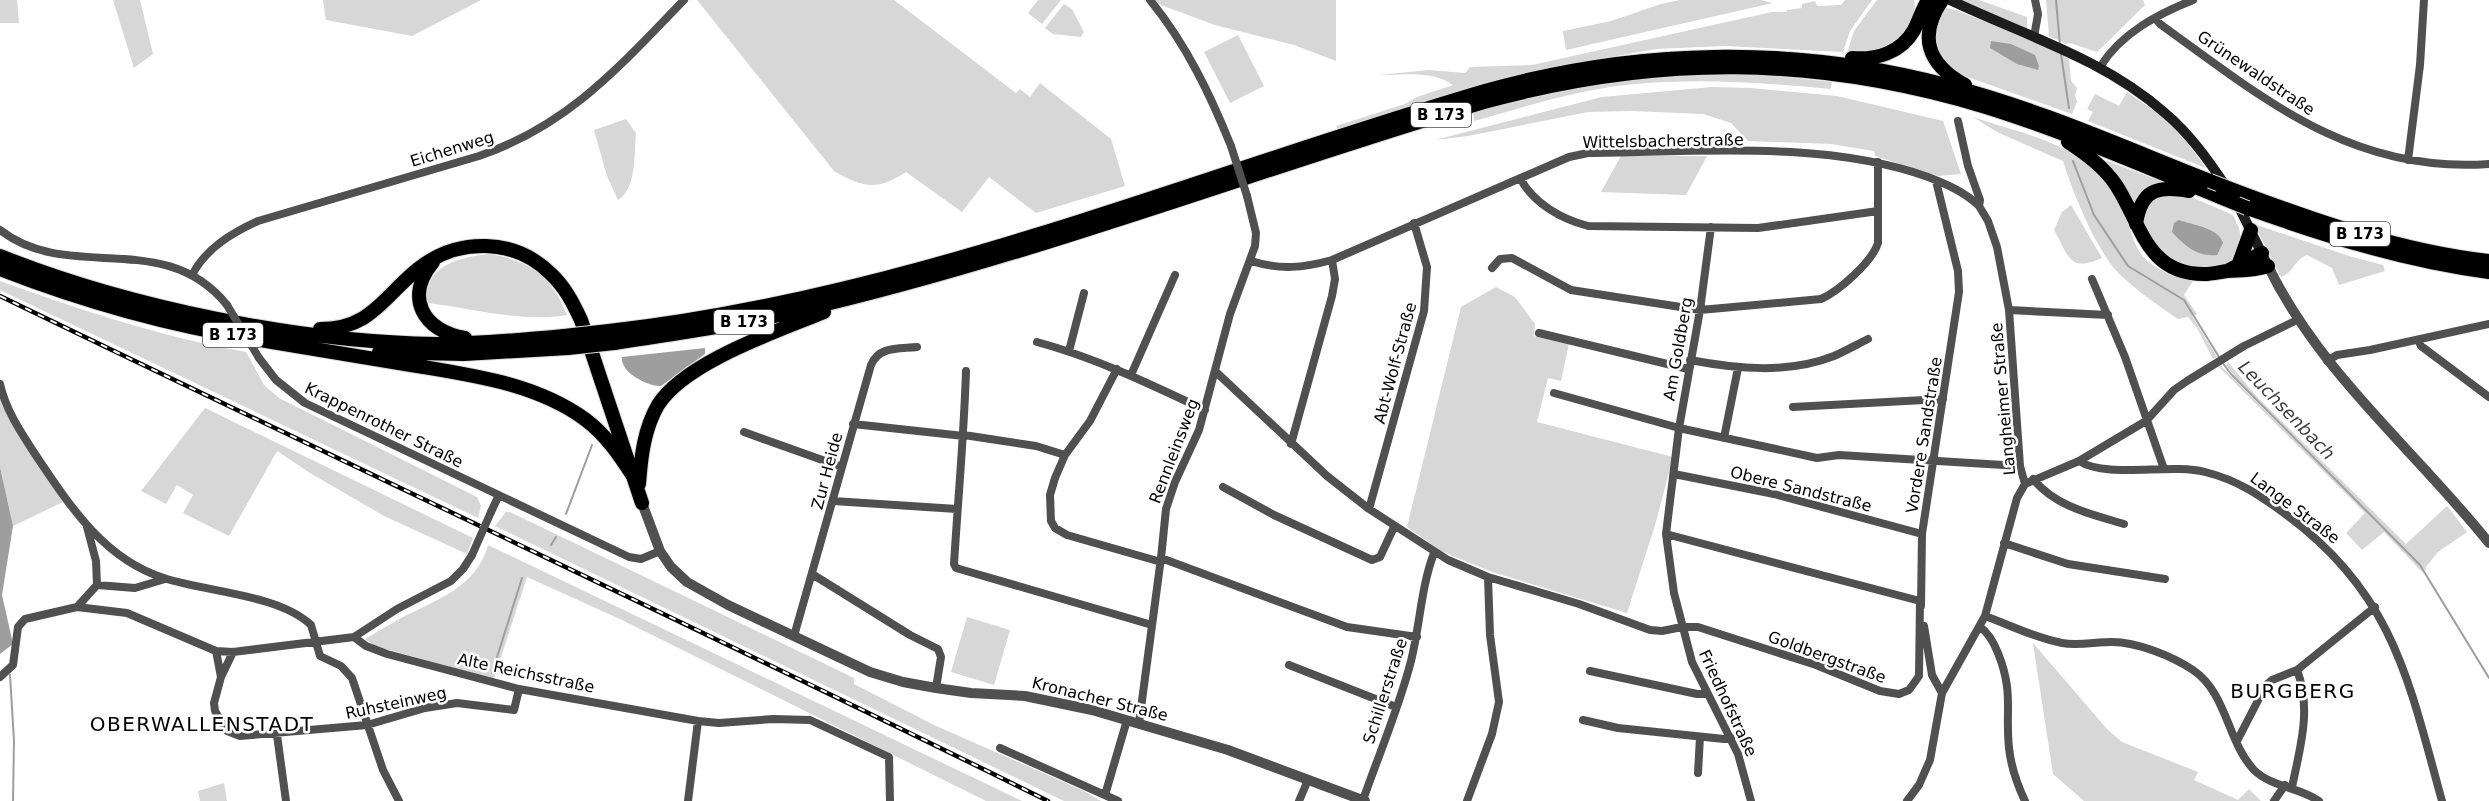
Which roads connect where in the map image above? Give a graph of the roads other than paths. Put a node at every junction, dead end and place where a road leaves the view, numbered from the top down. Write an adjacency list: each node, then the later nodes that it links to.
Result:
1 (684, 0): 43 (street, Eichenweg)
2 (1150, 0): 35 (street, Rennleinsweg, bridge)
3 (1919, 0): 10 (highway)
4 (1928, 0): 10 (highway)
5 (1942, 0): 15 (highway)
6 (1950, 0): 12 (main road)
7 (2035, 0): 12 (street)
8 (2193, 0): 11 (street)
9 (2424, 0): 18 (street)
10 (1918, 18): 13 (highway)
11 (2155, 18): 14 (street); 18 (street, Grünewaldstraße)
12 (2034, 37): 14 (main road)
13 (1803, 59): 15 (highway, B 173); 55 (highway, B 173)
14 (2100, 67): 30 (main road)
15 (1985, 96): 36 (highway, B 173, bridge)
16 (1958, 121): 24 (street, Langheimer Straße)
17 (2046, 128): 23 (highway, B 173); 27 (highway); 46 (highway, B 173)
18 (2408, 160): 20 (street, Grünewaldstraße)
19 (1878, 162): 21 (street, Wittelsbacherstraße); 22 (street, Wittelsbacherstraße); 25 (street)
20 (2489, 164)
21 (1520, 178): 26 (street, Wittelsbacherstraße); 28 (street)
22 (1936, 181): 24 (street, Wittelsbacherstraße); 75 (street, Vordere Sandstraße)
23 (2220, 197): 27 (highway); 42 (highway, B 173, bridge)
24 (1979, 206): 49 (street, Langheimer Straße)
25 (1878, 211): 28 (street); 48 (street)
26 (1414, 223): 34 (street, Wittelsbacherstraße); 100 (street, Abt-Wolf-Straße)
27 (2136, 224): 41 (highway)
28 (1711, 227): 48 (street, Am Goldberg)
29 (0, 230): 43 (street, Krappenrother Straße)
30 (2251, 230): 31 (main road); 37 (highway)
31 (2262, 253): 37 (highway); 38 (main road)
32 (0, 256): 53 (highway, B 173)
33 (436, 258): 53 (highway); 58 (highway); 92 (highway)
34 (1332, 260): 35 (street, Wittelsbacherstraße); 84 (street)
35 (1251, 261): 70 (street, Rennleinsweg)
36 (2489, 261)
37 (2240, 263): 41 (highway)
38 (2268, 266): 41 (highway); 51 (street)
39 (1492, 268): 48 (street)
40 (0, 269): 62 (highway, B 173)
41 (2227, 271)
42 (2489, 272)
43 (192, 274): 96 (street, Krappenrother Straße, bridge)
44 (1175, 275): 71 (street)
45 (2092, 279): 50 (street)
46 (873, 292): 55 (highway, B 173); 97 (highway)
47 (1084, 293): 63 (street)
48 (1700, 310): 64 (street, Am Goldberg)
49 (2009, 310): 50 (street); 89 (street, Langheimer Straße)
50 (2108, 315): 78 (street)
51 (2297, 320): 65 (street); 78 (street)
52 (2489, 324): 57 (street)
53 (278, 328): 58 (highway, B 173)
54 (1539, 333): 68 (street)
55 (612, 337): 59 (highway, B 173, bridge)
56 (1868, 339): 66 (street)
57 (2418, 340): 65 (street); 74 (street)
58 (488, 342): 59 (highway, B 173)
59 (566, 342): 62 (highway, B 173)
60 (1037, 342): 63 (street)
61 (917, 347): 79 (street, Zur Heide)
62 (314, 348): 92 (highway)
63 (1069, 351): 67 (street)
64 (1690, 360): 66 (street); 68 (street, Am Goldberg)
65 (2327, 361): 106 (street)
66 (1738, 368): 83 (street)
67 (1117, 369): 71 (street); 85 (street)
68 (1688, 369): 80 (street, Am Goldberg)
69 (966, 371): 82 (street)
70 (1215, 371): 77 (street, Rennleinsweg); 84 (street)
71 (1131, 375): 77 (street)
72 (0, 384): 102 (street)
73 (1554, 393): 80 (street)
74 (2489, 397)
75 (1944, 399): 76 (street); 86 (street, Vordere Sandstraße)
76 (1793, 407)
77 (1205, 410): 110 (street, Rennleinsweg)
78 (2146, 421): 87 (street); 90 (street)
79 (853, 424): 82 (street); 88 (street, Zur Heide)
80 (1679, 428): 83 (street); 91 (street, Am Goldberg)
81 (744, 432): 88 (street)
82 (964, 436): 85 (street); 99 (street)
83 (1724, 438): 86 (street)
84 (1291, 444): 100 (street)
85 (1065, 456): 110 (street)
86 (1934, 461): 89 (street); 105 (street, Vordere Sandstraße)
87 (2079, 461): 90 (street, Lange Straße); 93 (street)
88 (842, 466): 98 (street, Zur Heide)
89 (2020, 466): 94 (street, Langheimer Straße)
90 (2164, 469): 118 (street, Lange Straße)
91 (1674, 474): 104 (street, Friedhofstraße); 105 (street, Obere Sandstraße)
92 (633, 476): 97 (highway)
93 (2033, 479): 94 (street); 101 (street)
94 (2025, 484): 107 (street, Langheimer Straße)
95 (1223, 487): 103 (street)
96 (499, 495): 108 (street, Krappenrother Straße); 124 (street, bridge)
97 (640, 497): 108 (street, Kronacher Straße)
98 (833, 501): 99 (street); 111 (street, Zur Heide)
99 (957, 509): 120 (street)
100 (1369, 509): 103 (street)
101 (2124, 525)
102 (87, 527): 113 (street); 115 (street)
103 (1394, 527): 109 (street)
104 (1665, 534): 116 (street); 121 (street, Friedhofstraße)
105 (1922, 534): 116 (street, Vordere Sandstraße)
106 (2488, 538)
107 (2004, 543): 114 (street); 119 (street, Langheimer Straße)
108 (660, 551): 123 (street, Kronacher Straße)
109 (1434, 552): 112 (street); 125 (street, Schillerstraße)
110 (1161, 560): 120 (street, Rennleinsweg); 125 (street)
111 (812, 574): 123 (street, Zur Heide); 134 (street)
112 (1488, 577): 121 (street); 160 (street)
113 (165, 579): 115 (street); 126 (street)
114 (2165, 579)
115 (97, 585): 117 (street)
116 (1920, 601): 121 (street, Goldbergstraße); 136 (street, Vordere Sandstraße)
117 (77, 607): 127 (street); 132 (street)
118 (2375, 607): 130 (street); 166 (street, Lange Straße)
119 (1984, 616): 122 (street, Langheimer Straße); 147 (street)
120 (1152, 625): 142 (street, Rennleinsweg)
121 (1682, 627): 137 (street, Friedhofstraße)
122 (1980, 627): 136 (street, Langheimer Straße); 163 (street)
123 (794, 636): 134 (street, Kronacher Straße)
124 (354, 637): 126 (street); 135 (street, Alte Reichsstraße)
125 (1417, 637): 138 (street, Schillerstraße)
126 (316, 642): 128 (street); 143 (street)
127 (216, 651): 128 (street); 133 (street)
128 (232, 652): 133 (street)
129 (1289, 665): 138 (street)
130 (2297, 670): 147 (street); 151 (street)
131 (1590, 671): 137 (street)
132 (0, 677)
133 (221, 677): 144 (street, Ruhsteinweg)
134 (936, 688): 139 (street, Kronacher Straße)
135 (519, 689): 141 (street, Alte Reichsstraße); 143 (street, Ruhsteinweg)
136 (1942, 693): 162 (street, Langheimer Straße)
137 (1707, 694): 146 (street, Friedhofstraße)
138 (1396, 707): 159 (street, Schillerstraße)
139 (1127, 720): 142 (street, Kronacher Straße); 152 (street)
140 (1582, 720): 145 (street)
141 (698, 721): 155 (street); 156 (street, Alte Reichsstraße)
142 (1139, 723): 150 (street, Kronacher Straße)
143 (367, 725): 144 (street, Ruhsteinweg); 154 (street)
144 (277, 735): 153 (street)
145 (1700, 737): 146 (street); 149 (street)
146 (1731, 738): 161 (street, Friedhofstraße)
147 (2238, 741): 151 (street)
148 (1000, 748): 152 (street)
149 (1698, 773)
150 (1308, 780): 158 (street); 159 (street, Kronacher Straße)
151 (2289, 786): 164 (street); 165 (street)
152 (1105, 795): 157 (street)
153 (285, 801)
154 (398, 801)
155 (688, 801)
156 (890, 801)
157 (1118, 801)
158 (1299, 801)
159 (1364, 801)
160 (1467, 801)
161 (1751, 801)
162 (1907, 801)
163 (2025, 801)
164 (2274, 801)
165 (2319, 801)
166 (2442, 801)

